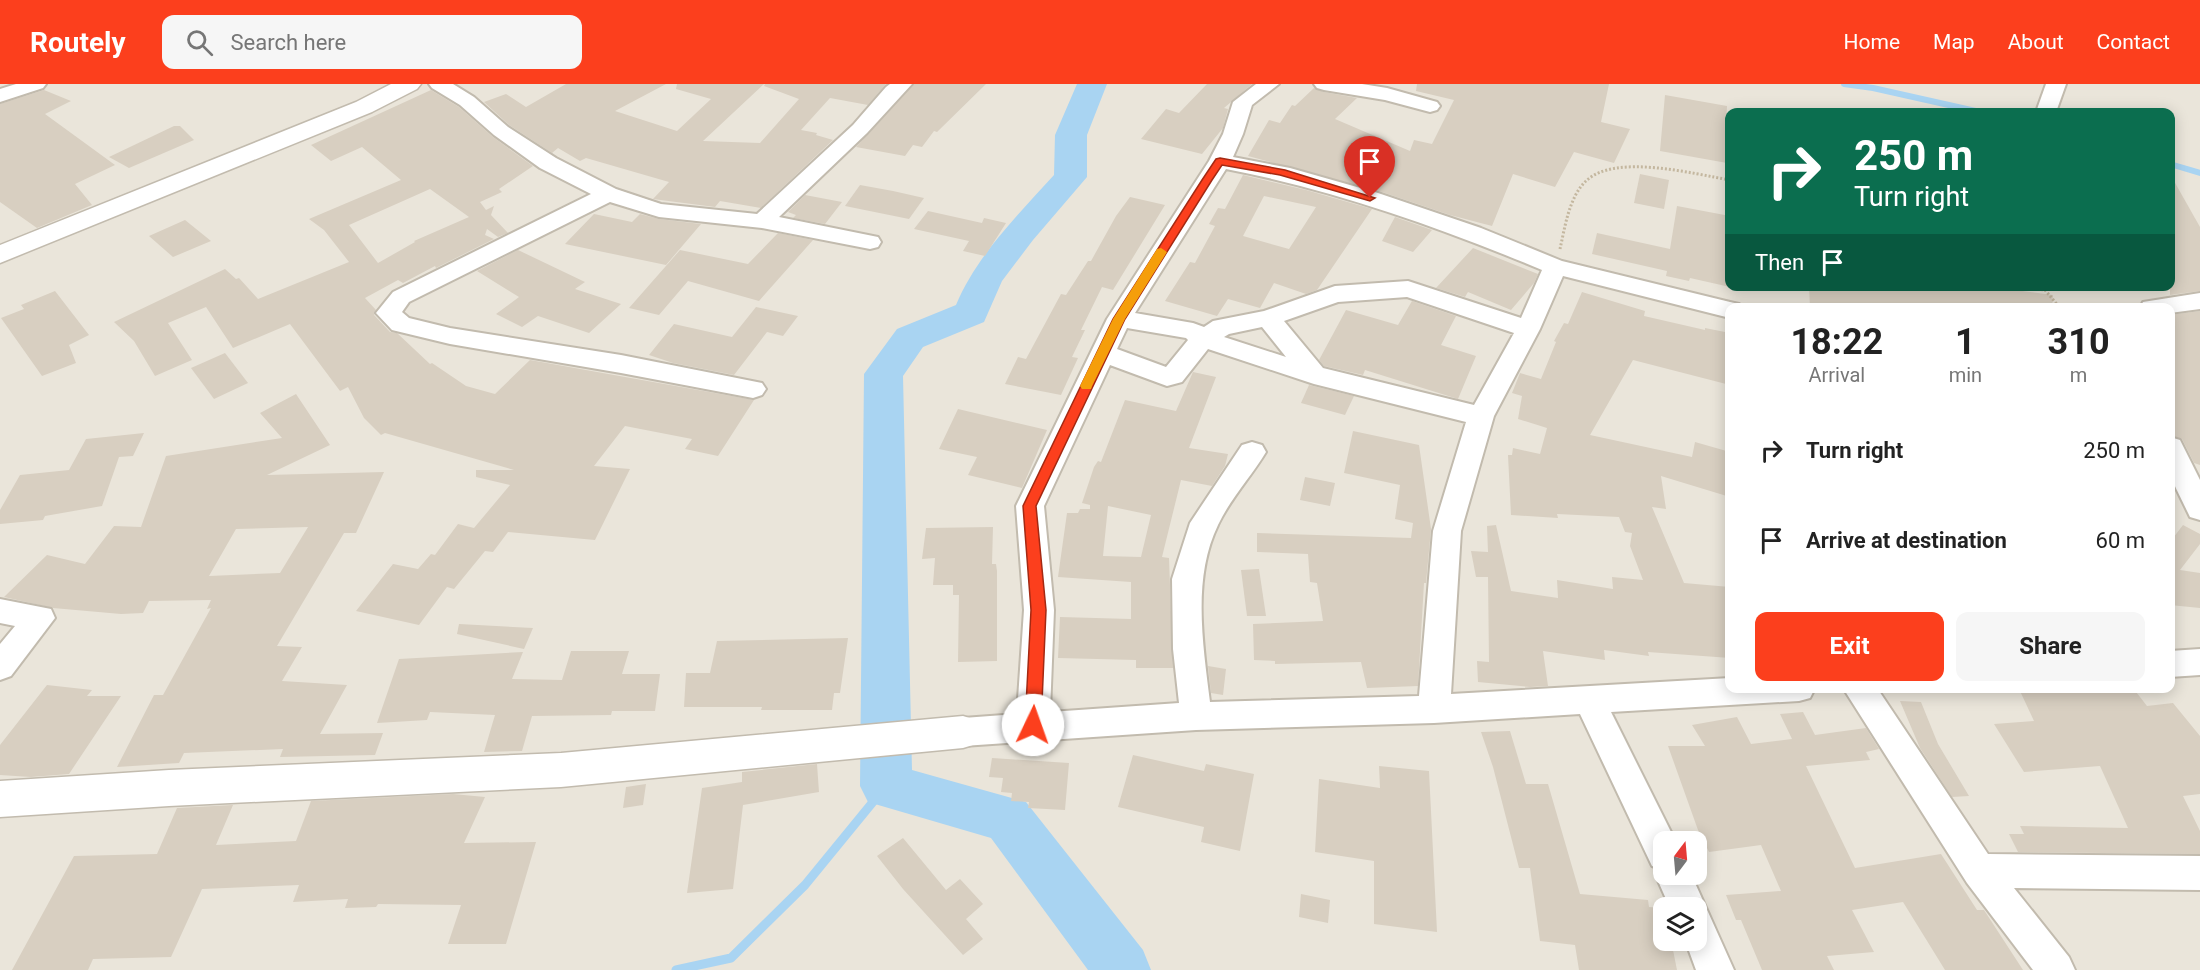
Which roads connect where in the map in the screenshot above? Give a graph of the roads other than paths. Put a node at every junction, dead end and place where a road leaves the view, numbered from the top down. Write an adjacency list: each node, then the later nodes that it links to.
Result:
1 (36, 84): 8 (street)
2 (409, 84): 15 (street)
3 (439, 84): 12 (street)
4 (902, 84): 13 (street)
5 (1269, 84): 11 (street)
6 (1324, 84): 9 (street)
7 (2056, 84): 10 (street)
8 (0, 96)
9 (1430, 106)
10 (2047, 108)
11 (1220, 161): 16 (street); 21 (street)
12 (608, 194): 13 (street); 26 (street)
13 (762, 221): 14 (street)
14 (870, 242)
15 (0, 255)
16 (1555, 267): 19 (street); 22 (street)
17 (2200, 300): 18 (street)
18 (2175, 304)
19 (1725, 309)
20 (1268, 318): 22 (street); 23 (street); 25 (street)
21 (1119, 319): 23 (street); 24 (street)
22 (1528, 329): 27 (street)
23 (1203, 339): 24 (street); 25 (street)
24 (1102, 353): 40 (street)
25 (1314, 375): 27 (street)
26 (753, 389)
27 (1481, 416): 38 (street)
28 (1252, 452): 39 (street)
29 (2175, 457): 30 (street)
30 (2200, 509)
31 (0, 611): 34 (street)
32 (2200, 662): 33 (street)
33 (2175, 664)
34 (0, 667)
35 (1725, 692): 37 (street)
36 (1862, 693): 44 (street)
37 (1588, 700): 38 (street); 43 (street)
38 (1434, 709): 39 (street)
39 (1196, 716): 40 (street)
40 (1033, 725): 41 (street)
41 (963, 732): 42 (street)
42 (0, 799)
43 (1653, 832)
44 (1980, 871): 45 (street); 48 (street)
45 (2200, 873)
46 (1707, 950): 47 (street)
47 (1715, 970)
48 (2056, 970)

